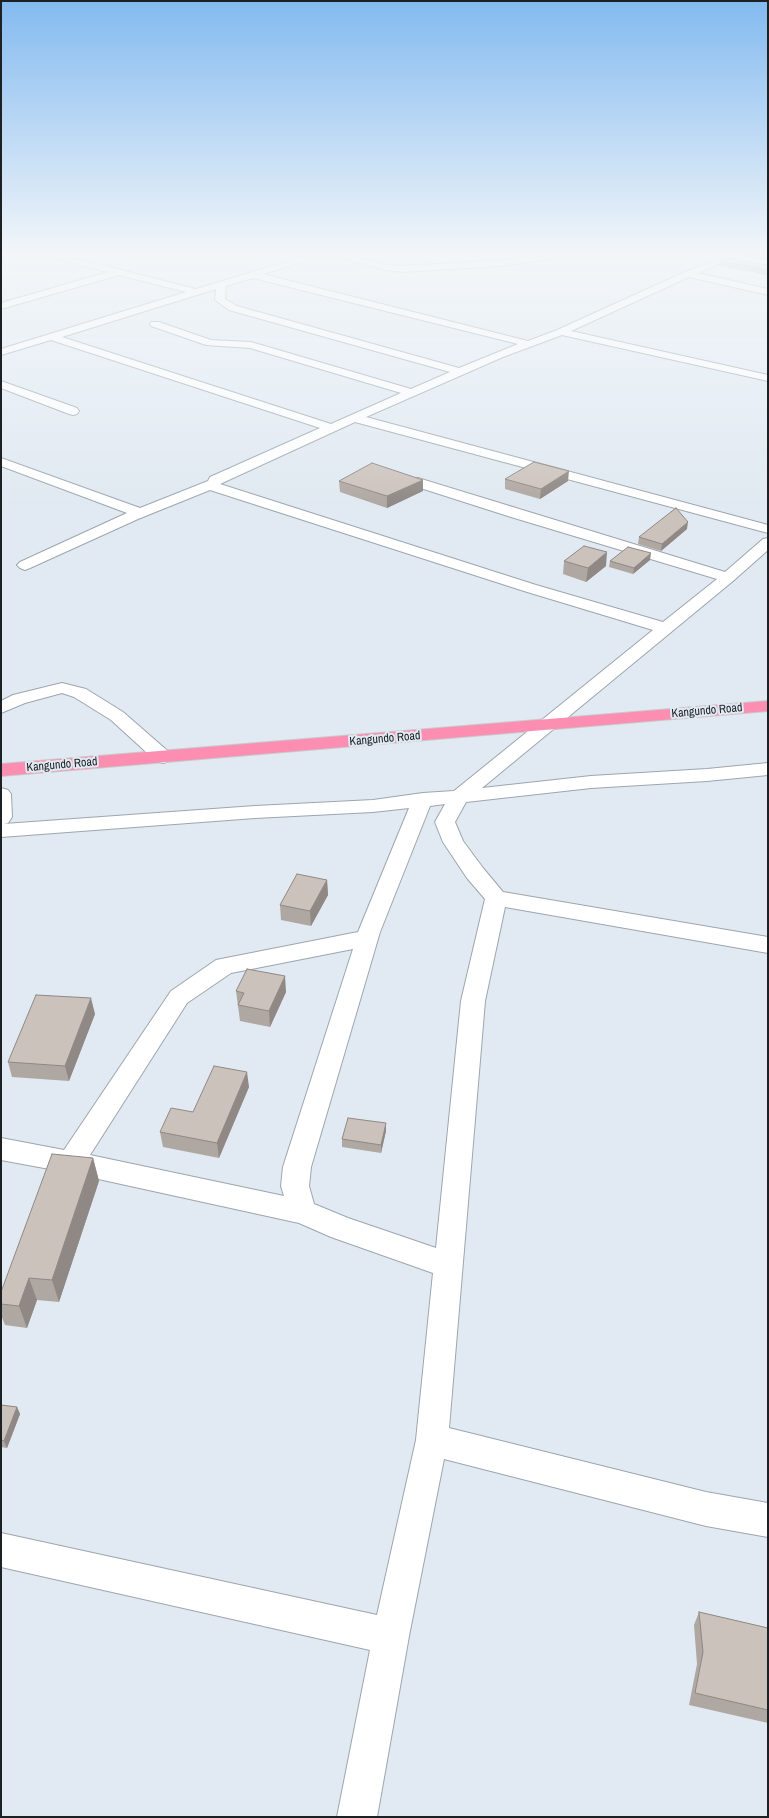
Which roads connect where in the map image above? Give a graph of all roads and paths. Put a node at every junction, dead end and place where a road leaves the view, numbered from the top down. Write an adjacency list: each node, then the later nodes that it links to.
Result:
1 (50, 338): 9 (street)
2 (56, 338): 16 (street)
3 (195, 338): 13 (street)
4 (339, 338): 10 (street)
5 (506, 338): 8 (street)
6 (546, 338): 8 (street)
7 (587, 338): 11 (street)
8 (530, 344): 10 (street)
9 (1, 352)
10 (461, 372): 13 (street)
11 (768, 378)
12 (1, 384): 14 (street)
13 (413, 393): 15 (street)
14 (73, 410)
15 (354, 418): 16 (street); 21 (street)
16 (331, 428): 19 (street)
17 (1, 462): 20 (street)
18 (413, 481): 24 (street)
19 (212, 484): 20 (street); 25 (street)
20 (140, 514): 23 (street)
21 (768, 529)
22 (768, 542): 24 (street)
23 (25, 565)
24 (728, 578): 25 (street)
25 (665, 628): 28 (street)
26 (768, 706): 28 (highway, Kangundo Road)
27 (1, 708): 29 (street)
28 (548, 725): 29 (highway, Kangundo Road); 33 (street)
29 (163, 757): 31 (highway, Kangundo Road)
30 (768, 769): 33 (street)
31 (1, 770)
32 (1, 794): 35 (street)
33 (459, 797): 34 (street); 37 (street)
34 (423, 800): 36 (street); 38 (street)
35 (1, 819)
36 (1, 831)
37 (496, 898): 39 (street); 43 (street)
38 (367, 938): 41 (street); 42 (street)
39 (768, 945)
40 (1, 1150): 41 (street)
41 (71, 1162): 42 (street)
42 (302, 1212): 43 (street)
43 (448, 1265): 44 (street)
44 (432, 1440): 45 (street); 47 (street)
45 (768, 1520)
46 (1, 1550): 47 (street)
47 (391, 1636): 48 (street)
48 (356, 1817)

